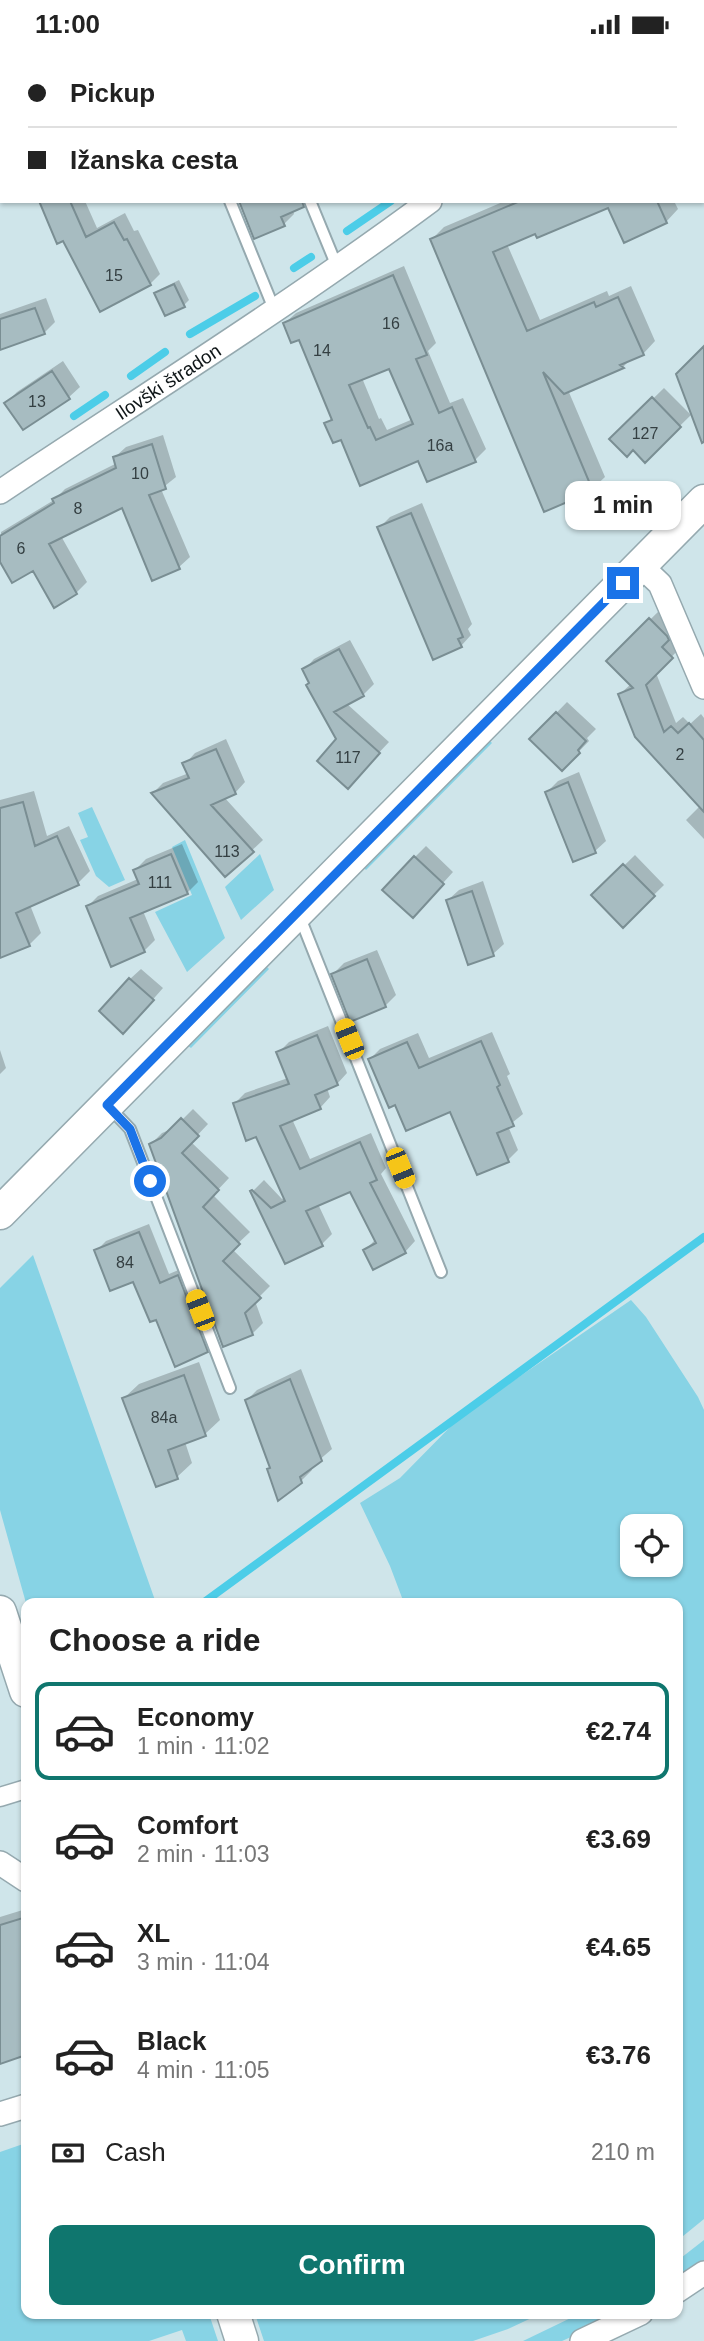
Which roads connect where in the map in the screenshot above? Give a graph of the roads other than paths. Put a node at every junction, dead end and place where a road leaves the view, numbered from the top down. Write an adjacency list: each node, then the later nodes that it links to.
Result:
1 (231, 203): 5 (lane)
2 (311, 203): 4 (lane)
3 (427, 203): 4 (street, Ilovški štradon)
4 (338, 269): 5 (street, Ilovški štradon)
5 (274, 309): 6 (street, Ilovški štradon)
6 (0, 492)
7 (704, 501): 8 (main road)
8 (640, 565): 9 (street); 10 (main road)
9 (704, 687)
10 (298, 913): 11 (main road); 13 (lane)
11 (107, 1105): 12 (main road); 14 (lane)
12 (0, 1213)
13 (442, 1272)
14 (230, 1388)
15 (0, 1612): 16 (main road)
16 (21, 1676)
17 (21, 1791): 18 (street)
18 (0, 1797)
19 (0, 1863): 20 (street)
20 (21, 1877)
21 (21, 2108): 22 (street)
22 (0, 2114)
23 (704, 2273): 24 (street)
24 (683, 2287)
25 (235, 2319): 27 (main road)
26 (628, 2319): 28 (street)
27 (242, 2341)
28 (582, 2341)

